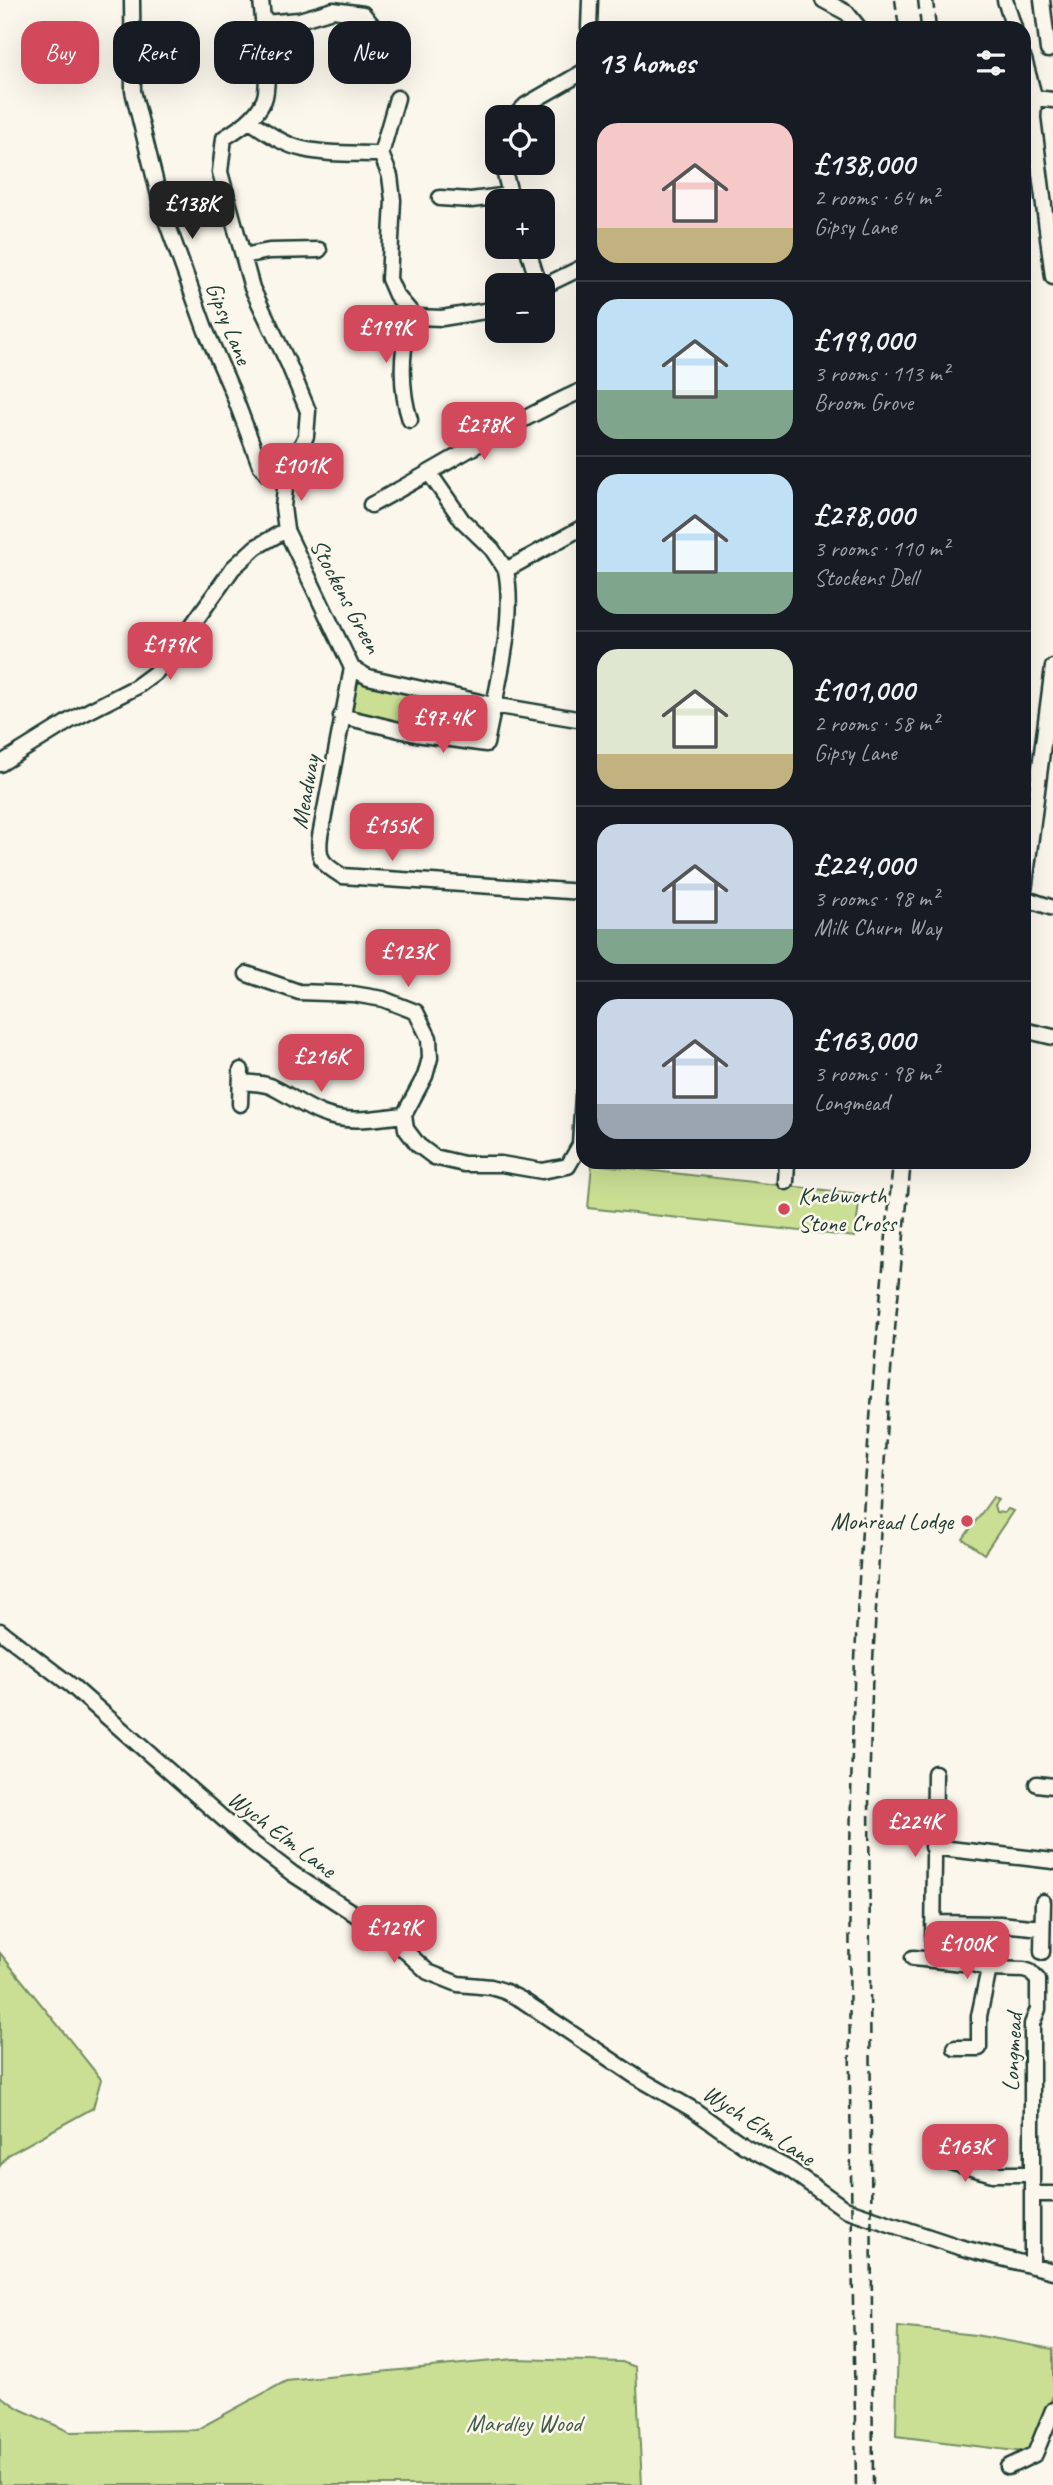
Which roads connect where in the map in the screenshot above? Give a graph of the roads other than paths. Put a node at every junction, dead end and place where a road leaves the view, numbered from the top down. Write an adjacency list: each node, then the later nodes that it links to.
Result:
1 (132, 0): 35 (street, Gipsy Lane)
2 (261, 0): 7 (street)
3 (590, 0): 10 (street)
4 (823, 0): 11 (street)
5 (1042, 0): 13 (street)
6 (1008, 1): 12 (street)
7 (264, 21)
8 (287, 21): 9 (street)
9 (368, 21)
10 (589, 21)
11 (853, 21)
12 (1012, 21)
13 (1048, 50)
14 (576, 76): 19 (street)
15 (265, 84): 21 (street)
16 (397, 97): 22 (street)
17 (1031, 97): 18 (street)
18 (1053, 100)
19 (527, 105)
20 (1031, 108): 28 (street)
21 (250, 121): 22 (street); 26 (street)
22 (381, 154): 31 (street)
23 (440, 198): 24 (street)
24 (485, 199)
25 (319, 250): 26 (street)
26 (243, 256): 35 (street)
27 (576, 270): 29 (street)
28 (1053, 277)
29 (555, 280)
30 (485, 311): 31 (street)
31 (415, 317): 33 (street)
32 (576, 393): 34 (street)
33 (410, 420)
34 (430, 474): 36 (street); 39 (street)
35 (286, 479): 37 (street)
36 (371, 505)
37 (286, 530): 41 (street, Stockens Green); 45 (street)
38 (576, 531): 39 (street)
39 (506, 570): 42 (street)
40 (1053, 667): 46 (street)
41 (352, 668): 42 (street, Stockens Green); 43 (street, Meadway)
42 (494, 705): 43 (street); 44 (street, Stockens Green)
43 (341, 716): 47 (street, Meadway)
44 (576, 719)
45 (0, 764)
46 (1031, 837)
47 (576, 892)
48 (1031, 900): 49 (street)
49 (1053, 908)
50 (247, 974): 54 (street)
51 (1031, 1032): 52 (street)
52 (1053, 1037)
53 (240, 1104): 54 (street)
54 (404, 1115): 55 (street)
55 (576, 1152)
56 (787, 1169): 57 (street)
57 (786, 1182)
58 (0, 1630): 78 (street, Wych Elm Lane)
59 (935, 1773): 62 (street)
60 (1037, 1784): 61 (street)
61 (1053, 1786)
62 (932, 1847): 63 (street); 65 (street)
63 (1053, 1861)
64 (1043, 1902): 66 (street)
65 (933, 1923): 66 (street); 67 (street)
66 (1042, 1928): 68 (street)
67 (933, 1945)
68 (1042, 1952)
69 (913, 1958): 70 (street)
70 (989, 1969): 72 (street, Longmead); 73 (street)
71 (1053, 2007): 72 (street)
72 (1038, 2010): 75 (street, Longmead)
73 (956, 2048)
74 (952, 2138): 75 (street)
75 (1032, 2174): 76 (street, Longmead)
76 (1033, 2194): 77 (street); 78 (street, Longmead)
77 (1053, 2194)
78 (1032, 2266): 79 (street, Wych Elm Lane)
79 (1053, 2271)
80 (1053, 2410): 81 (street)
81 (1008, 2468)

